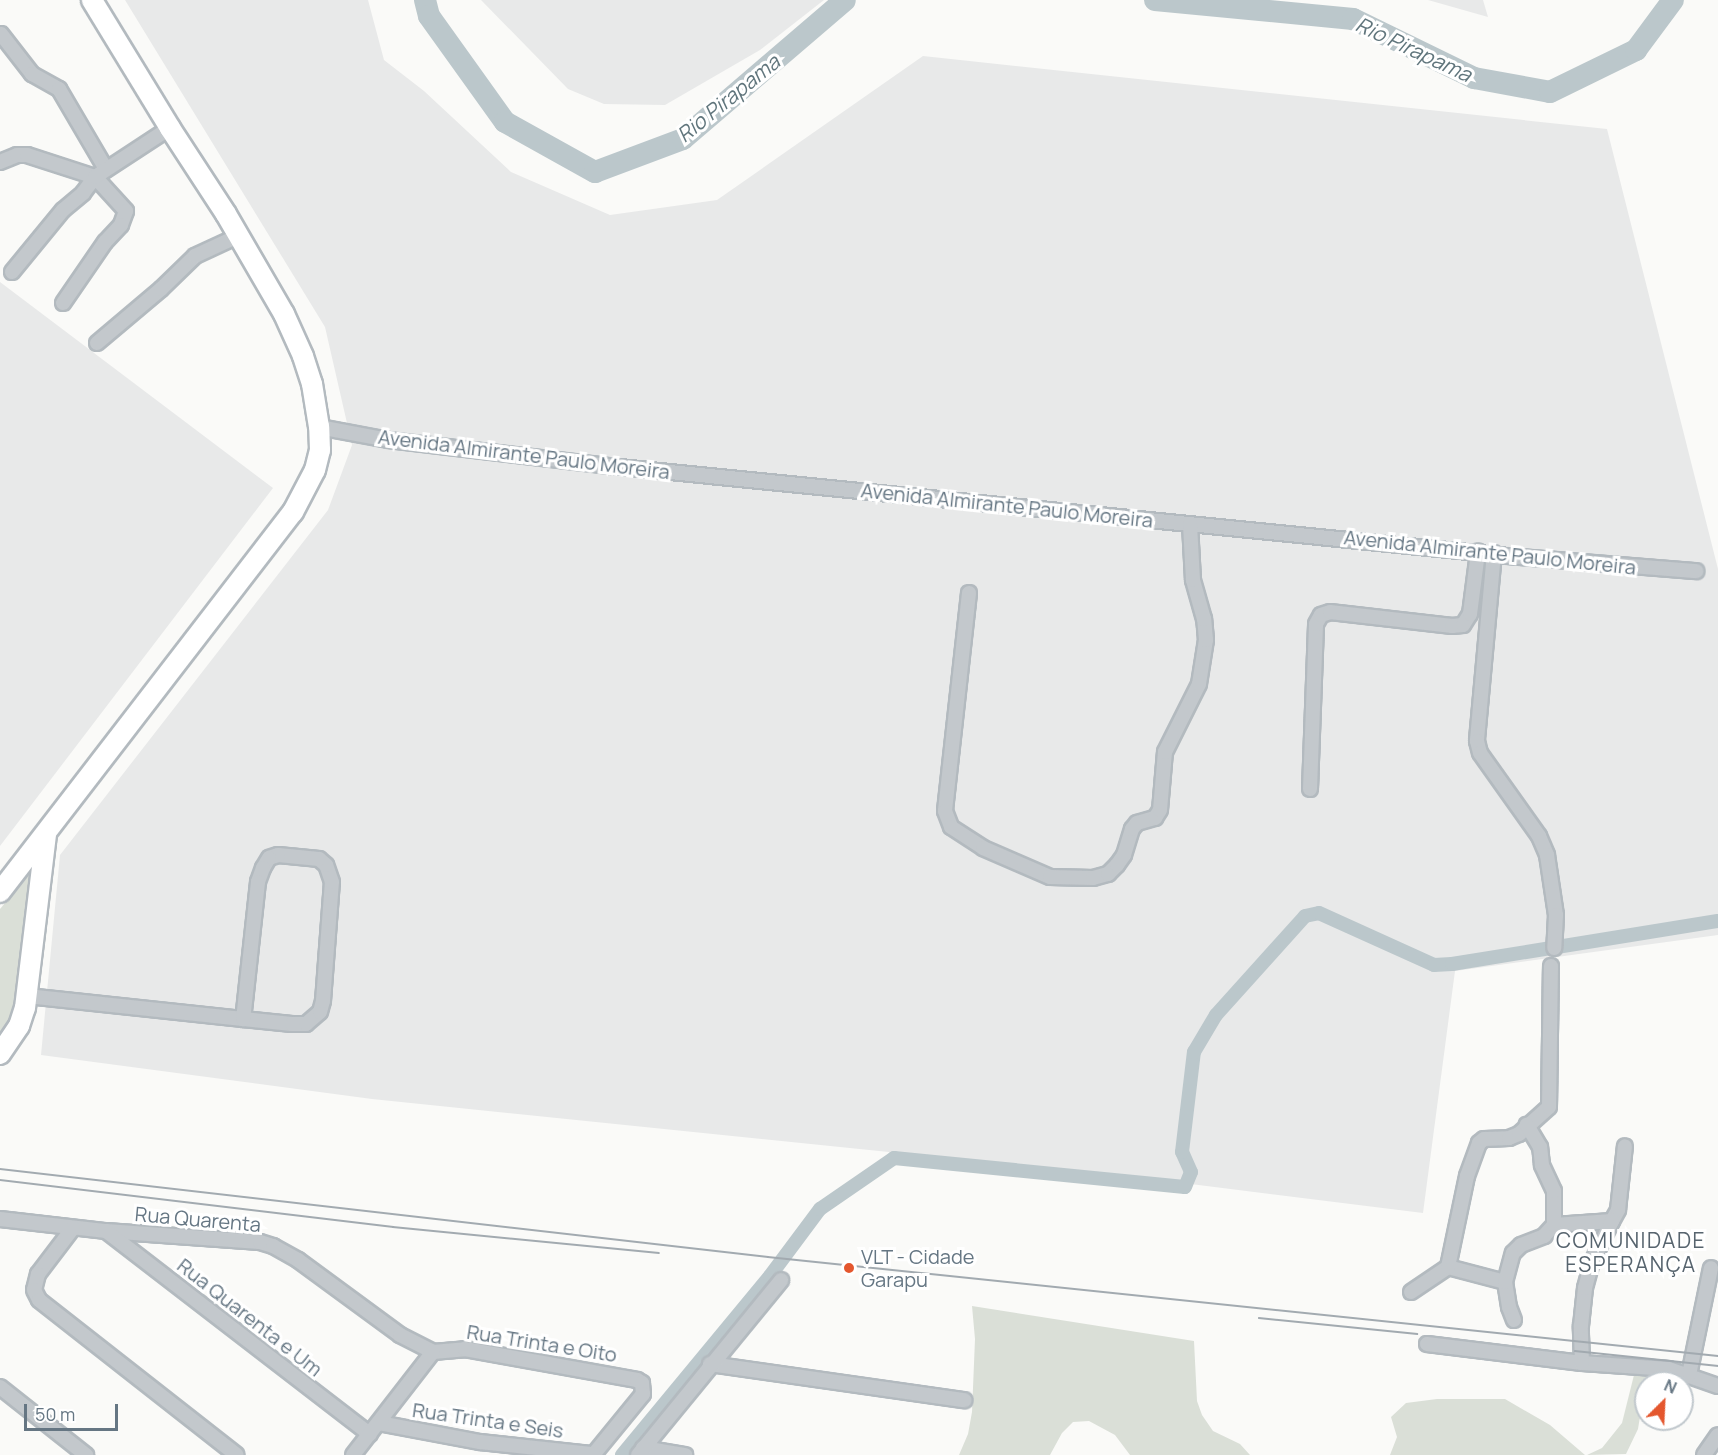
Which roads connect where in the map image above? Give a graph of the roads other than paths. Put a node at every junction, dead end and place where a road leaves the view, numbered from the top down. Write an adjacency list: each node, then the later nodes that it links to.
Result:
1 (92, 0): 3 (main road)
2 (1, 34): 5 (street)
3 (170, 128): 5 (street); 6 (main road)
4 (0, 162): 5 (street)
5 (100, 173): 7 (street); 8 (street)
6 (238, 236): 9 (street); 10 (main road)
7 (12, 272)
8 (63, 303)
9 (98, 343)
10 (319, 427): 11 (street, Avenida Almirante Paulo Moreira); 17 (main road)
11 (1190, 524): 12 (street, Avenida Almirante Paulo Moreira); 15 (street)
12 (1478, 552): 13 (street, Avenida Almirante Paulo Moreira); 16 (street)
13 (1494, 554): 14 (street, Avenida Almirante Paulo Moreira); 19 (street)
14 (1696, 571)
15 (969, 593)
16 (1310, 789)
17 (46, 835): 18 (main road); 21 (main road)
18 (0, 892)
19 (1554, 948)
20 (1551, 966): 24 (street)
21 (27, 996): 22 (street); 23 (main road)
22 (243, 1019): 22 (street)
23 (0, 1054)
24 (1527, 1125): 28 (street); 31 (street)
25 (1625, 1146): 27 (street)
26 (0, 1219): 29 (street, Rua Quarenta)
27 (1612, 1221): 28 (street); 39 (street)
28 (1554, 1225): 34 (street)
29 (73, 1227): 30 (street, Rua Quarenta); 51 (street)
30 (106, 1231): 38 (street, Rua Quarenta); 47 (street, Rua Quarenta e Um)
31 (1448, 1267): 34 (street); 35 (street)
32 (1711, 1268): 42 (street)
33 (781, 1280): 40 (street)
34 (1505, 1282): 36 (street)
35 (1411, 1292)
36 (1514, 1320)
37 (1427, 1344): 39 (street)
38 (433, 1352): 47 (street, Rua Trinta e Seis); 53 (street, Rua Trinta e Oito)
39 (1582, 1363): 41 (street)
40 (710, 1364): 46 (street); 49 (street)
41 (1665, 1371)
42 (1690, 1371)
43 (1694, 1377): 44 (street)
44 (1718, 1386)
45 (0, 1387): 50 (street)
46 (964, 1400)
47 (374, 1429): 52 (street, Rua Trinta e Seis); 53 (street, Rua Trinta e Seis)
48 (1718, 1435): 55 (street)
49 (641, 1452): 54 (street)
50 (86, 1455)
51 (237, 1455)
52 (353, 1455)
53 (593, 1455)
54 (685, 1455)
55 (1704, 1455)

